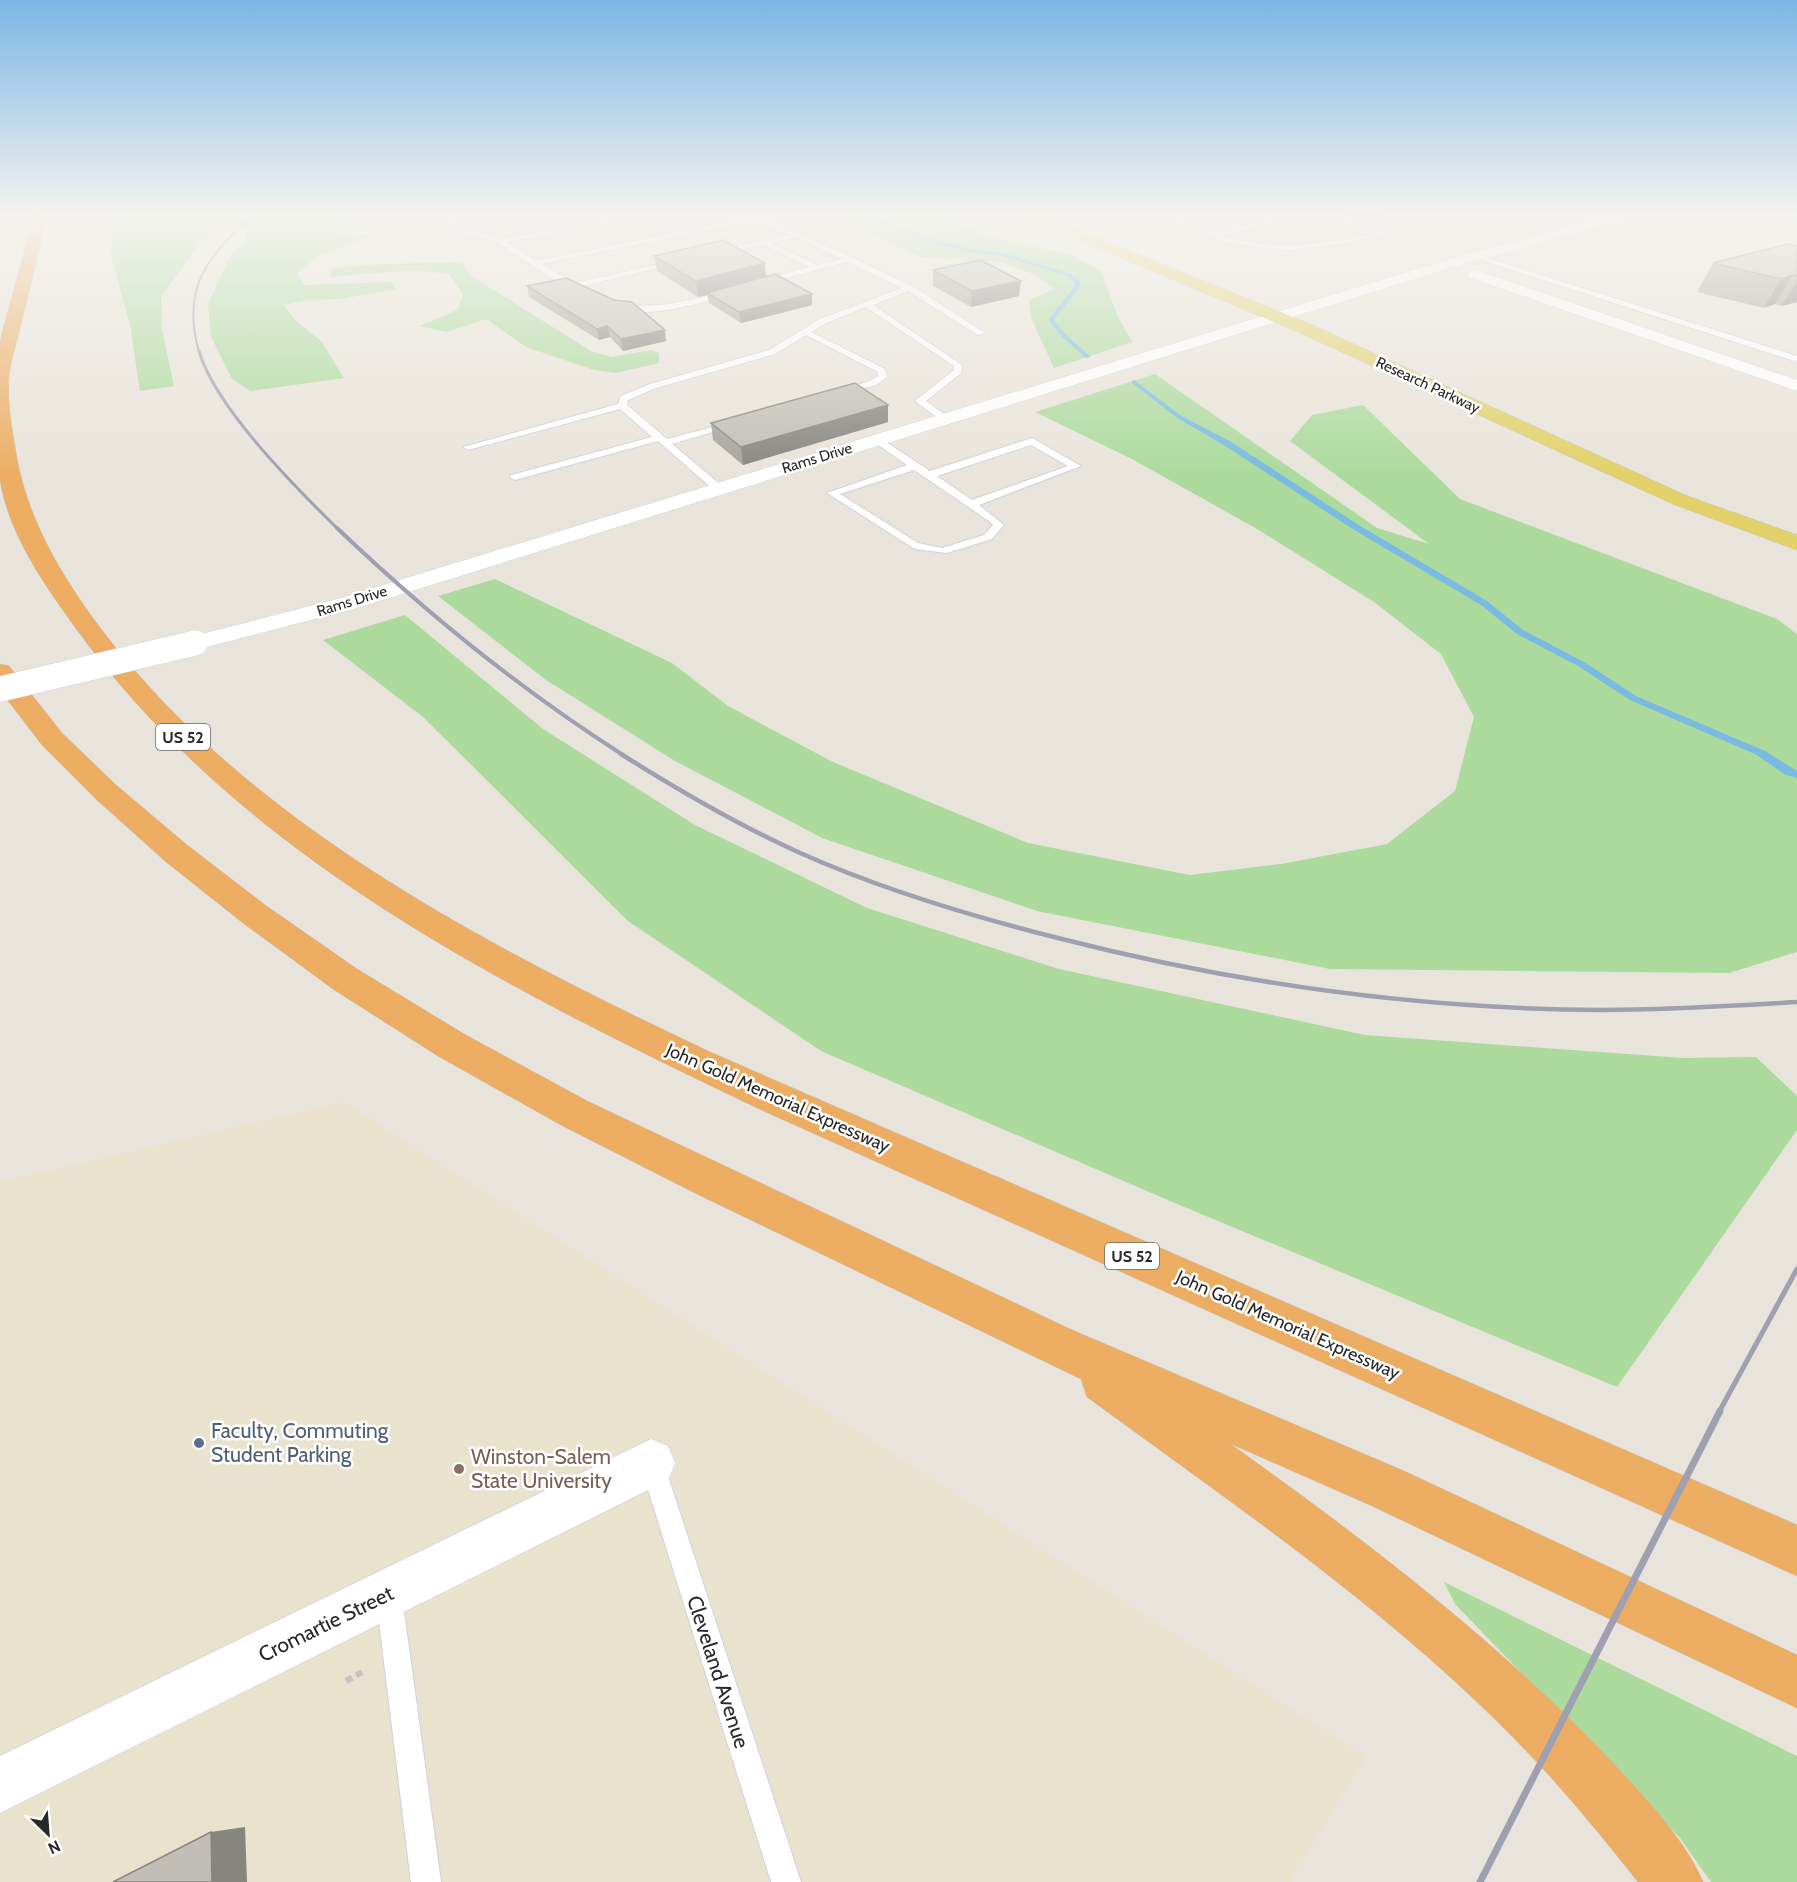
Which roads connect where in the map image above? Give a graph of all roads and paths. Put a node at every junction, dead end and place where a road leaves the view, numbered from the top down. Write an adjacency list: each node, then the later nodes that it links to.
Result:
1 (19, 301): 17 (highway, John Gold Memorial Expressway)
2 (694, 301): 9 (lane)
3 (875, 301): 10 (lane)
4 (930, 301): 15 (lane)
5 (1261, 301): 11 (main road, Research Parkway)
6 (1329, 301): 12 (main road, Rams Drive)
7 (1548, 301): 18 (main road)
8 (1617, 301): 16 (lane)
9 (611, 303)
10 (867, 304): 14 (lane); 21 (lane)
11 (1280, 308): 12 (main road, Rams Drive); 21 (main road, Rams Drive); 33 (main road, Research Parkway)
12 (1305, 308): 13 (main road)
13 (1330, 320)
14 (806, 332): 19 (lane); 20 (lane)
15 (981, 333)
16 (1797, 359)
17 (0, 377): 38 (highway, John Gold Memorial Expressway / US 52)
18 (1797, 386)
19 (829, 396)
20 (622, 406): 23 (lane); 25 (lane)
21 (945, 419): 24 (main road, Rams Drive)
22 (742, 421): 23 (lane)
23 (662, 440): 29 (lane); 30 (lane)
24 (877, 440): 26 (lane); 30 (main road, Rams Drive)
25 (468, 447)
26 (915, 466): 27 (lane); 31 (lane)
27 (929, 475): 31 (lane); 31 (lane)
28 (1676, 476): 32 (main road)
29 (515, 477)
30 (718, 489): 35 (main road, Rams Drive, bridge)
31 (972, 504)
32 (1797, 533)
33 (1797, 543)
34 (0, 672): 36 (highway)
35 (0, 689)
36 (1056, 1346): 42 (highway); 46 (highway)
37 (651, 1463): 41 (main road, Cromartie Street); 45 (lane, Cleveland Avenue)
38 (1745, 1526): 39 (highway); 40 (highway, John Gold Memorial Expressway / US 52)
39 (1797, 1538)
40 (1797, 1551)
41 (388, 1593): 43 (main road, Cromartie Street); 44 (lane)
42 (1797, 1682)
43 (0, 1785)
44 (426, 1882)
45 (786, 1882)
46 (1674, 1882)

